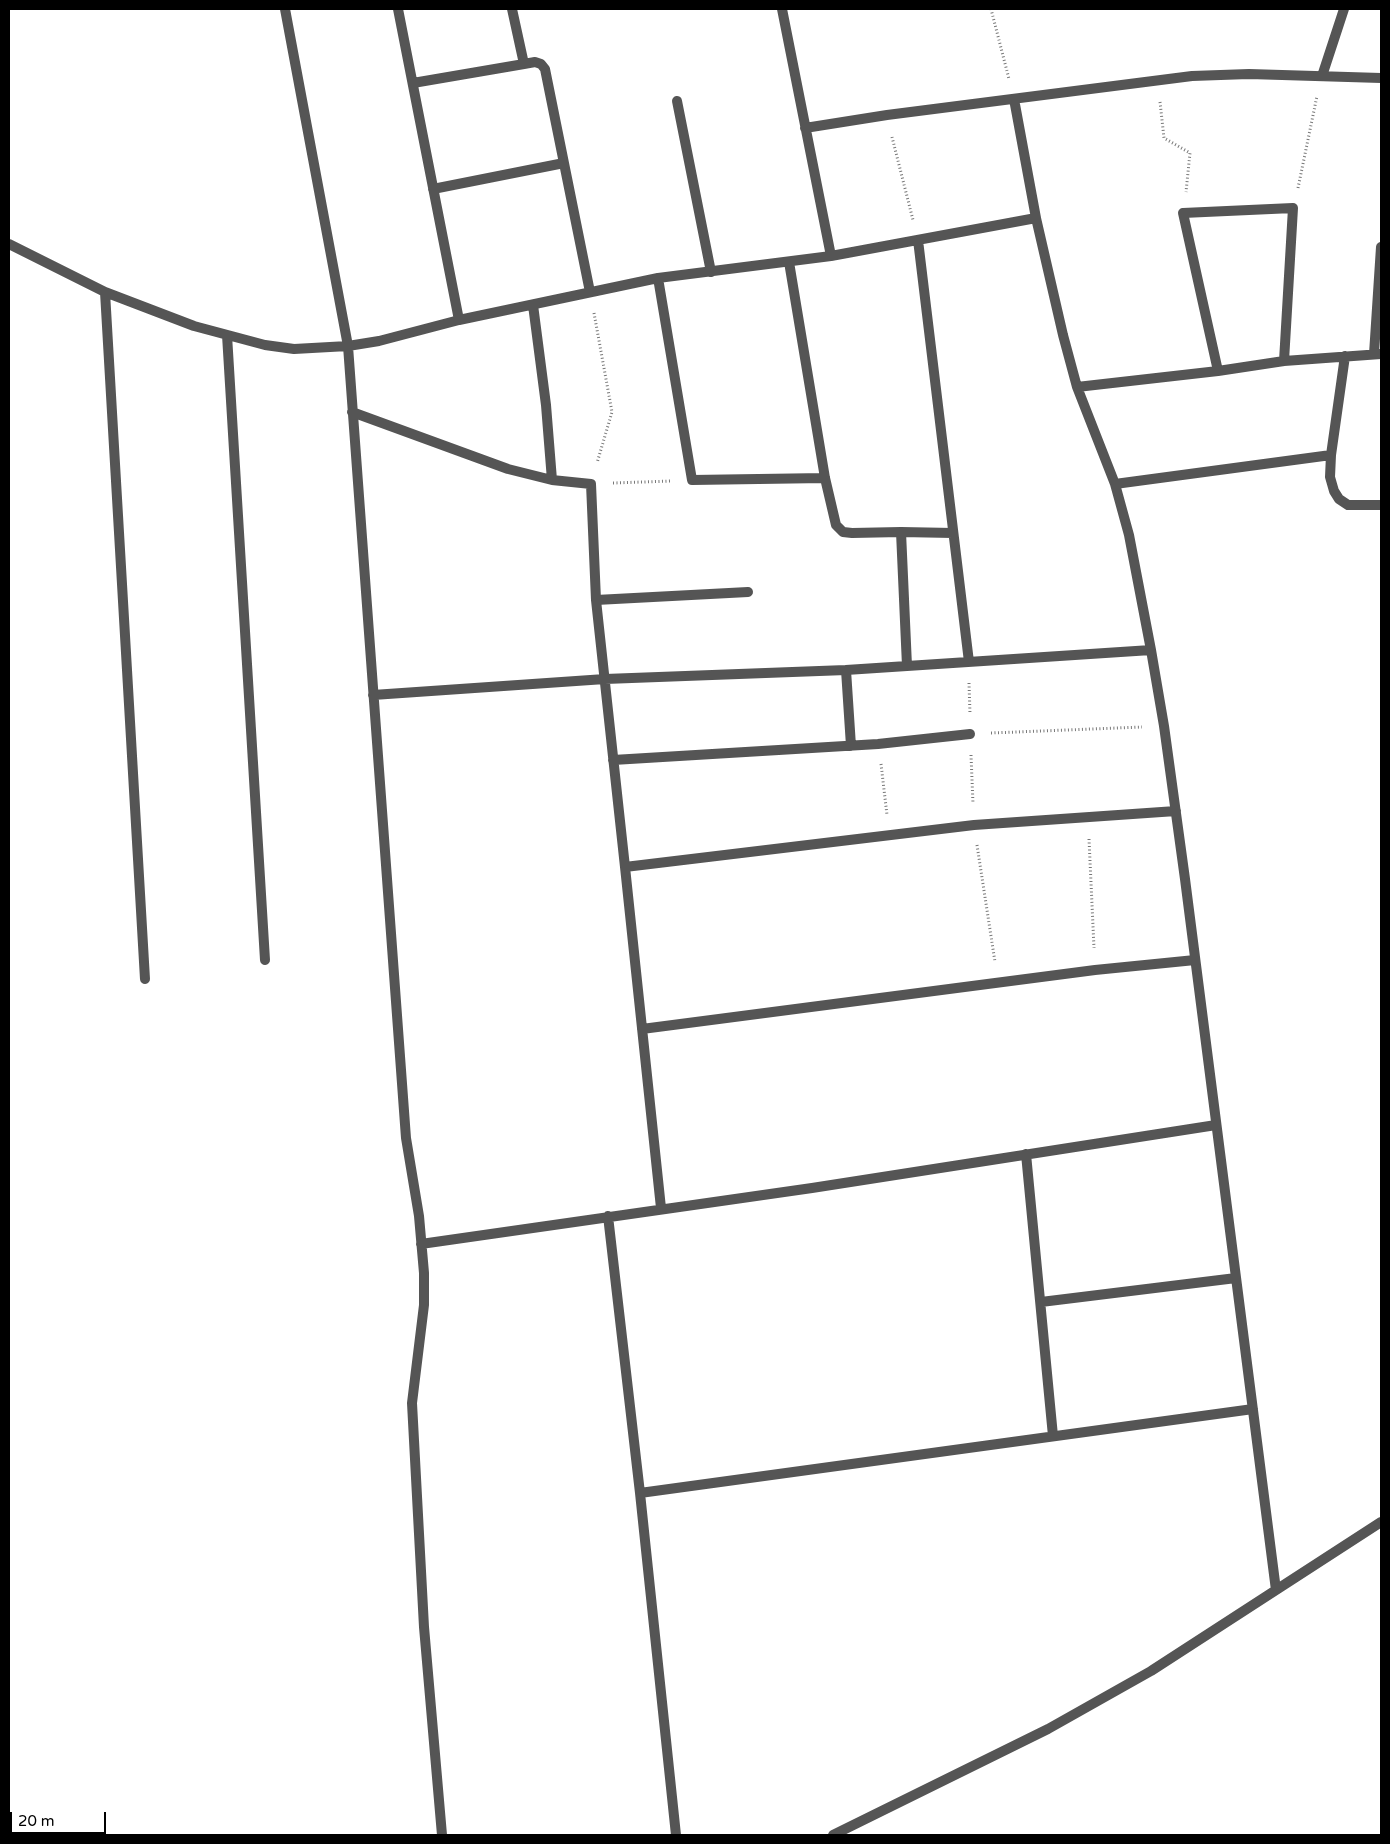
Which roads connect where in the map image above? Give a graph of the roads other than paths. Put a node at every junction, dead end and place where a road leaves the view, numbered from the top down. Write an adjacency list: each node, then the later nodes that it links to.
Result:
1 (285, 9): 28 (street)
2 (398, 9): 9 (street)
3 (512, 9): 6 (street)
4 (782, 9): 12 (street)
5 (1344, 9): 7 (street)
6 (524, 64): 9 (street); 13 (street)
7 (1322, 76): 8 (street); 10 (street)
8 (1381, 78)
9 (412, 83): 14 (street)
10 (1014, 99): 12 (street); 15 (street)
11 (677, 101): 21 (street)
12 (805, 128): 19 (street)
13 (564, 164): 14 (street); 24 (street)
14 (433, 189): 26 (street)
15 (1036, 218): 16 (street); 33 (street)
16 (918, 240): 19 (street); 41 (street)
17 (9, 244): 23 (street)
18 (1381, 247): 29 (street)
19 (831, 256): 20 (street)
20 (789, 262): 21 (street); 36 (street)
21 (711, 272): 22 (street)
22 (658, 278): 24 (street); 36 (street)
23 (105, 292): 27 (street); 57 (street)
24 (590, 292): 25 (street)
25 (532, 305): 26 (street); 37 (street)
26 (459, 320): 28 (street)
27 (228, 335): 28 (street); 55 (street)
28 (348, 346): 34 (street)
29 (1378, 354): 30 (street)
30 (1345, 356): 31 (street); 35 (street)
31 (1284, 362): 32 (street); 32 (street)
32 (1218, 371): 33 (street)
33 (1077, 387): 38 (street)
34 (352, 412): 37 (street); 49 (street)
35 (1331, 455): 38 (street); 39 (street)
36 (825, 478): 40 (street)
37 (552, 480): 43 (street)
38 (1115, 484): 44 (street)
39 (1381, 505)
40 (901, 532): 41 (street); 46 (street)
41 (953, 533): 45 (street)
42 (748, 592): 43 (street)
43 (596, 600): 48 (street)
44 (1151, 650): 45 (street); 53 (street)
45 (969, 662): 46 (street)
46 (907, 666): 47 (street)
47 (846, 670): 48 (street); 51 (street)
48 (605, 680): 49 (street); 52 (street)
49 (373, 695): 63 (street)
50 (970, 734): 51 (street)
51 (851, 746): 52 (street)
52 (614, 760): 54 (street)
53 (1176, 811): 54 (street); 56 (street)
54 (625, 867): 58 (street)
55 (265, 960)
56 (1195, 960): 58 (street); 59 (street)
57 (145, 979)
58 (642, 1029): 61 (street)
59 (1216, 1125): 60 (street); 64 (street)
60 (1026, 1154): 61 (street); 65 (street)
61 (661, 1208): 62 (street)
62 (608, 1216): 63 (street); 68 (street)
63 (421, 1244): 71 (street)
64 (1236, 1278): 65 (street); 66 (street)
65 (1040, 1302): 67 (street)
66 (1253, 1409): 67 (street); 70 (street)
67 (1053, 1436): 68 (street)
68 (640, 1493): 72 (street)
69 (1381, 1522): 70 (street)
70 (1276, 1590): 73 (street)
71 (442, 1835)
72 (676, 1835)
73 (834, 1835)

